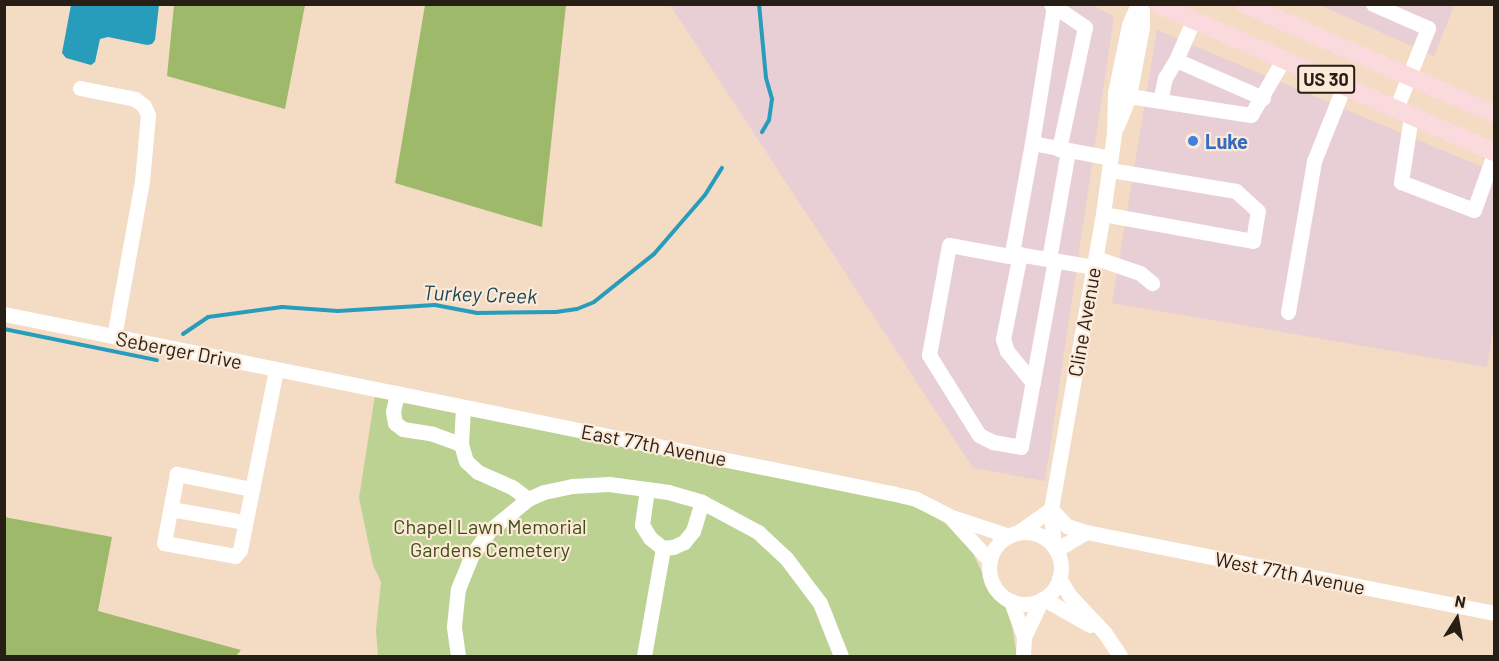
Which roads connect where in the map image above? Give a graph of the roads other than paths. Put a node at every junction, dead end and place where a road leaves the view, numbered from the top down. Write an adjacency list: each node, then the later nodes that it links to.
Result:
1 (1140, 4): 12 (street, Cline Avenue); 17 (street, Cline Avenue)
2 (1157, 4): 6 (main road, US 30)
3 (1244, 4): 9 (main road, US 30)
4 (1373, 4): 9 (street)
5 (1053, 5): 18 (street); 19 (street)
6 (1193, 21): 7 (street); 8 (main road, US 30)
7 (1176, 60): 13 (street); 14 (street)
8 (1283, 60): 10 (main road, US 30); 13 (street)
9 (1409, 76): 15 (street); 16 (main road, US 30)
10 (1344, 86): 15 (main road, US 30); 27 (street)
11 (80, 88): 29 (street)
12 (1129, 96): 14 (street); 17 (street, Cline Avenue)
13 (1263, 98): 14 (street)
14 (1160, 101)
15 (1403, 113): 20 (main road, US 30); 20 (street)
16 (1494, 114)
17 (1114, 134): 21 (street, Cline Avenue)
18 (1032, 143): 19 (street); 23 (street)
19 (1064, 150): 21 (street); 24 (street)
20 (1494, 153)
21 (1110, 164): 22 (street, Cline Avenue); 22 (street)
22 (1103, 214): 25 (street, Cline Avenue)
23 (1016, 253): 24 (street); 31 (street); 31 (street)
24 (1052, 260): 25 (street); 31 (street)
25 (1095, 262): 26 (street); 41 (street, Cline Avenue)
26 (1152, 283)
27 (1288, 312)
28 (4, 314): 29 (street, Seberger Drive)
29 (114, 337): 30 (street, Seberger Drive)
30 (276, 370): 32 (street, Seberger Drive); 36 (street)
31 (1033, 383)
32 (354, 385): 33 (street, East 77th Avenue)
33 (397, 393): 34 (street, East 77th Avenue); 35 (street)
34 (463, 407): 35 (street); 42 (street, East 77th Avenue)
35 (461, 444): 38 (street)
36 (251, 489): 40 (street); 43 (street)
37 (647, 489): 38 (street); 39 (street); 46 (street)
38 (528, 499): 55 (street)
39 (702, 502): 46 (street); 57 (street)
40 (171, 509): 43 (street); 43 (street)
41 (1050, 509): 44 (street, West 77th Avenue); 45 (street); 47 (street, Cline Avenue)
42 (949, 516): 45 (street, East 77th Avenue); 48 (street, East 77th Avenue)
43 (245, 522)
44 (1086, 532): 47 (street); 52 (street, West 77th Avenue)
45 (1013, 535): 47 (street); 48 (street)
46 (663, 548): 56 (street)
47 (1055, 549): 49 (street)
48 (990, 561): 51 (street)
49 (1059, 578): 50 (street); 53 (street)
50 (1043, 599): 51 (street); 53 (street); 54 (street)
51 (1011, 601): 54 (street)
52 (1494, 613)
53 (1104, 632): 59 (street)
54 (1024, 637): 58 (street)
55 (458, 657)
56 (644, 657)
57 (841, 657)
58 (1023, 657)
59 (1120, 657)

